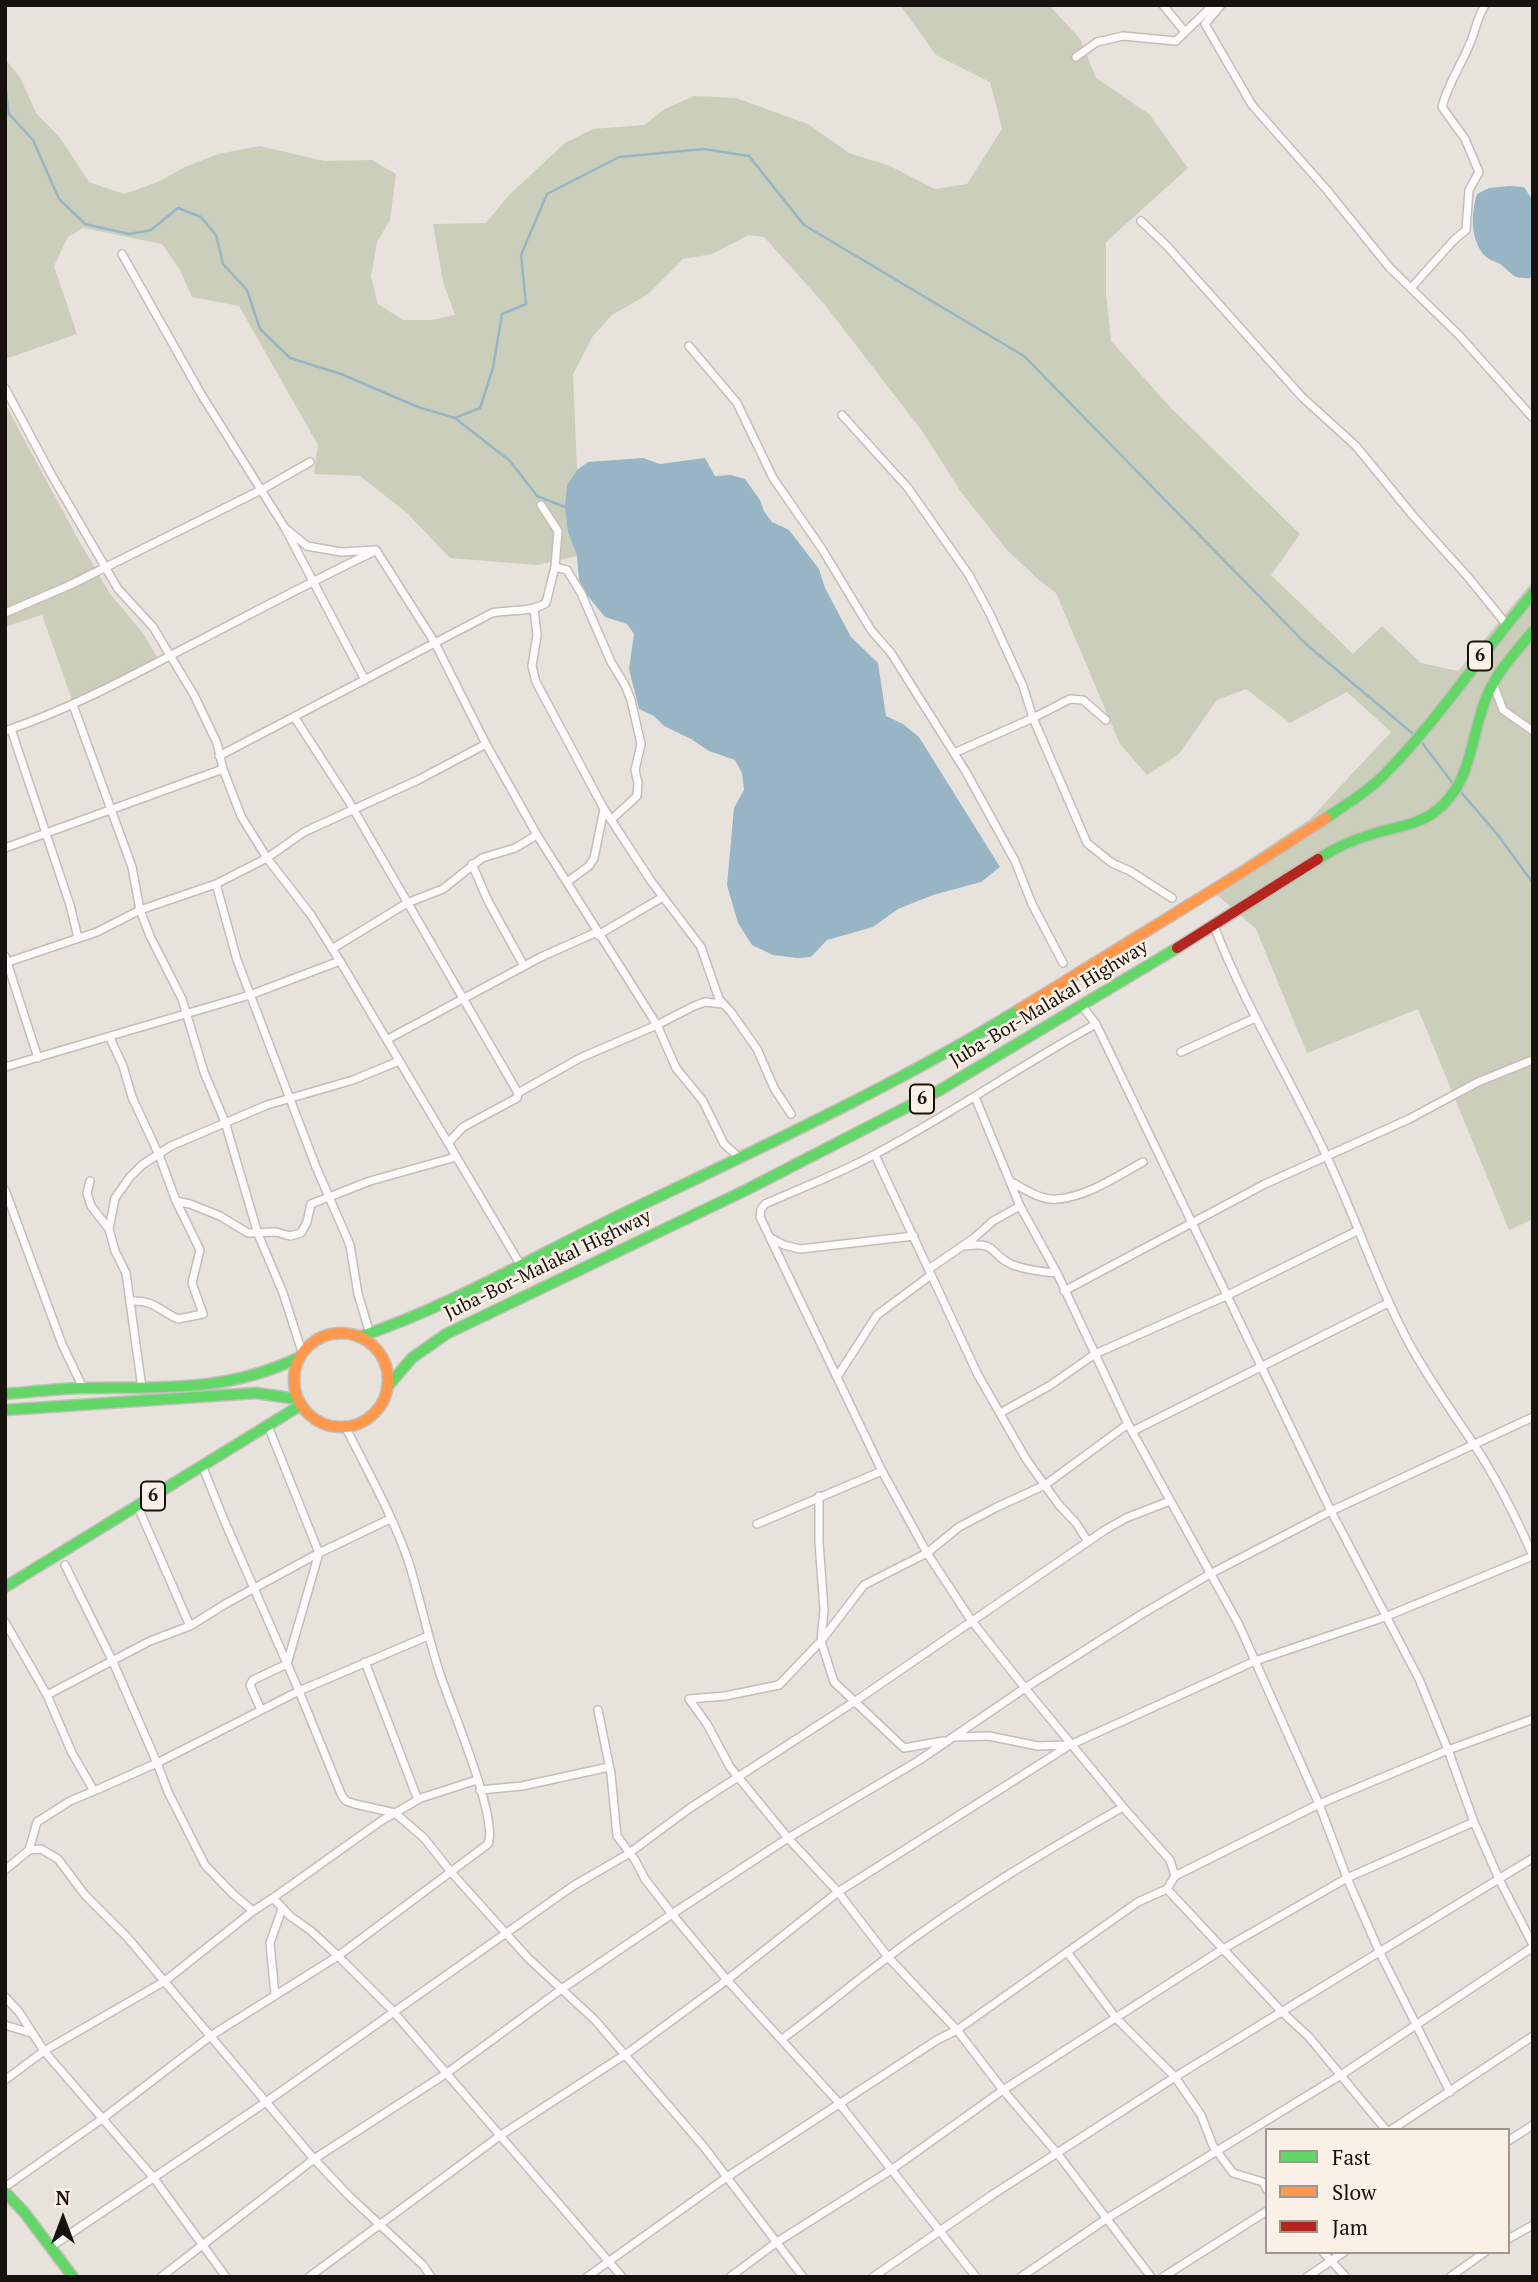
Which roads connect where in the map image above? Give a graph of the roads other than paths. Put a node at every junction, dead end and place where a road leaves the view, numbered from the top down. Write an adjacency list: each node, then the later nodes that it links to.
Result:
1 (1163, 5): 5 (street)
2 (1213, 5): 5 (street)
3 (1221, 5): 9 (street)
4 (1485, 5): 9 (street)
5 (1185, 32): 6 (street)
6 (1076, 57)
7 (1141, 221): 25 (street)
8 (122, 254): 15 (street)
9 (1411, 288): 13 (street)
10 (689, 346): 38 (street)
11 (5, 388): 19 (street)
12 (842, 415): 33 (street)
13 (1533, 418)
14 (310, 462): 15 (street)
15 (263, 489): 17 (street); 19 (street)
16 (541, 505): 20 (street)
17 (285, 528): 18 (street); 21 (street)
18 (376, 550): 21 (street); 27 (street)
19 (105, 566): 24 (street); 28 (street)
20 (555, 567): 23 (street); 44 (street)
21 (313, 581): 28 (street); 29 (street)
22 (1533, 593): 25 (main road, Juba-Bor-Malakal Highway / 6)
23 (534, 609): 27 (street); 42 (street)
24 (5, 613)
25 (1506, 624): 89 (main road, Juba-Bor-Malakal Highway / 6)
26 (1533, 631): 30 (main road, Juba-Bor-Malakal Highway / 6)
27 (435, 643): 29 (street); 37 (street)
28 (170, 656): 31 (street); 39 (street)
29 (365, 680): 32 (street)
30 (1493, 682): 36 (street); 56 (main road, Juba-Bor-Malakal Highway / 6)
31 (73, 705): 35 (street); 41 (street)
32 (295, 718): 39 (street); 43 (street)
33 (1034, 718): 34 (street); 38 (street); 53 (street)
34 (1106, 720)
35 (8, 730): 45 (street)
36 (1533, 731)
37 (486, 744): 43 (street); 46 (street)
38 (954, 753): 62 (street)
39 (219, 756): 40 (street)
40 (223, 769): 41 (street); 48 (street)
41 (110, 809): 45 (street); 55 (street)
42 (604, 809): 44 (street); 50 (street)
43 (352, 810): 48 (street); 54 (street)
44 (611, 820): 52 (street)
45 (45, 834): 47 (street); 58 (street)
46 (537, 835): 49 (street); 50 (street)
47 (5, 848)
48 (267, 858): 51 (street); 59 (street)
49 (472, 864): 54 (street); 63 (street)
50 (567, 883): 57 (street)
51 (216, 884): 55 (street); 64 (street)
52 (663, 897): 57 (street); 66 (street)
53 (1172, 898)
54 (407, 903): 59 (street); 65 (street)
55 (140, 911): 58 (street); 68 (street)
56 (1214, 926): 67 (main road, Juba-Bor-Malakal Highway / 6); 69 (street)
57 (598, 934): 63 (street); 71 (street)
58 (78, 938): 60 (street)
59 (332, 948): 61 (street)
60 (6, 960): 75 (street)
61 (340, 961): 64 (street); 73 (street)
62 (1063, 963)
63 (524, 966): 65 (street)
64 (250, 995): 68 (street); 80 (street)
65 (462, 999): 73 (street); 79 (street)
66 (723, 1004): 71 (street); 82 (street)
67 (1082, 1006): 70 (street); 116 (main road, Juba-Bor-Malakal Highway / 6)
68 (188, 1015): 72 (street); 83 (street)
69 (1255, 1018): 74 (street); 88 (street)
70 (1096, 1024): 81 (street); 97 (street)
71 (657, 1025): 79 (street); 89 (street)
72 (110, 1038): 75 (street); 85 (street)
73 (388, 1039): 76 (street)
74 (1181, 1052)
75 (38, 1058): 78 (street)
76 (399, 1061): 80 (street); 84 (street)
77 (1530, 1061): 88 (street)
78 (5, 1067)
79 (518, 1093): 84 (street)
80 (290, 1097): 83 (street); 94 (street)
81 (975, 1097): 86 (street); 92 (street)
82 (791, 1114)
83 (225, 1122): 85 (street); 100 (street)
84 (449, 1143): 87 (street)
85 (159, 1155): 95 (street); 98 (street)
86 (875, 1155): 101 (street); 102 (street)
87 (456, 1157): 94 (street); 104 (street)
88 (1327, 1157): 97 (street); 99 (street)
89 (741, 1159): 104 (main road, Juba-Bor-Malakal Highway / 6)
90 (1143, 1162): 92 (street)
91 (90, 1181): 98 (street)
92 (1010, 1182): 96 (street)
93 (6, 1192): 117 (street)
94 (328, 1197): 100 (street); 111 (street)
95 (176, 1201): 100 (street); 109 (street)
96 (1020, 1206): 103 (street); 106 (street)
97 (1190, 1223): 107 (street); 108 (street)
98 (109, 1229): 109 (street)
99 (1360, 1230): 108 (street); 110 (street)
100 (258, 1234): 113 (street)
101 (914, 1236): 102 (street); 105 (street)
102 (770, 1237): 115 (street)
103 (961, 1247): 105 (street); 106 (street)
104 (520, 1264): 111 (main road, Juba-Bor-Malakal Highway / 6)
105 (930, 1272): 115 (street); 122 (street)
106 (1057, 1273): 107 (street)
107 (1064, 1291): 112 (street)
108 (1226, 1296): 112 (street); 114 (street)
109 (132, 1301): 118 (street)
110 (1388, 1303): 114 (street); 128 (street)
111 (365, 1335): 113 (main road, Juba-Bor-Malakal Highway / 6); 116 (main road)
112 (1095, 1354): 122 (street); 124 (street)
113 (300, 1355): 118 (main road, Juba-Bor-Malakal Highway / 6); 120 (main road)
114 (1261, 1367): 127 (street); 135 (street)
115 (837, 1377): 130 (street)
116 (387, 1387): 126 (main road, Juba-Bor-Malakal Highway / 6)
117 (83, 1388): 118 (main road, Juba-Bor-Malakal Highway / 6); 119 (main road, Juba-Bor-Malakal Highway / 6)
118 (142, 1388)
119 (5, 1394)
120 (299, 1402): 121 (main road); 125 (main road, 6); 126 (main road)
121 (5, 1409)
122 (1000, 1413): 131 (street)
123 (1533, 1417): 128 (street)
124 (1128, 1424): 127 (street); 131 (street)
125 (268, 1426): 129 (main road, 6); 139 (street)
126 (346, 1427): 136 (street)
127 (1133, 1431): 133 (street)
128 (1474, 1443): 135 (street); 145 (street)
129 (202, 1465): 134 (main road, 6); 144 (street)
130 (882, 1471): 132 (street); 140 (street)
131 (1045, 1485): 138 (street); 140 (street)
132 (819, 1496): 137 (street); 150 (street)
133 (1171, 1501): 138 (street); 142 (street)
134 (138, 1507): 143 (main road, 6); 148 (street)
135 (1331, 1511): 142 (street); 145 (street)
136 (390, 1520): 139 (street); 149 (street)
137 (757, 1524)
138 (1088, 1542): 146 (street)
139 (319, 1553): 144 (street); 154 (street)
140 (927, 1553): 146 (street); 150 (street)
141 (65, 1566): 152 (street)
142 (1210, 1574): 151 (street); 155 (street)
143 (5, 1587)
144 (254, 1590): 148 (street); 154 (street)
145 (1385, 1617): 151 (street); 164 (street)
146 (971, 1620): 155 (street); 158 (street)
147 (5, 1622): 157 (street)
148 (190, 1626): 152 (street)
149 (428, 1636): 153 (street); 168 (street)
150 (821, 1641): 158 (street); 167 (street)
151 (1255, 1661): 163 (street); 172 (street)
152 (113, 1662): 157 (street); 165 (street)
153 (365, 1662): 156 (street); 171 (street)
154 (287, 1664): 156 (street); 159 (street)
155 (1025, 1688): 162 (street); 163 (street)
156 (299, 1691): 159 (street); 174 (street)
157 (47, 1695): 170 (street)
158 (854, 1702): 162 (street); 167 (street)
159 (261, 1710): 165 (street)
160 (598, 1710): 166 (street)
161 (1533, 1718): 164 (street)
162 (953, 1738): 163 (street); 176 (street)
163 (1070, 1745): 173 (street); 186 (street)
164 (1448, 1750): 172 (street); 175 (street)
165 (157, 1763): 170 (street); 189 (street)
166 (610, 1767): 169 (street); 178 (street)
167 (738, 1776): 176 (street); 178 (street)
168 (477, 1780): 169 (street); 171 (street)
169 (480, 1790): 181 (street)
170 (93, 1791): 177 (street)
171 (418, 1800): 174 (street)
172 (1319, 1804): 182 (street); 183 (street)
173 (1123, 1807): 182 (street); 197 (street)
174 (395, 1813): 181 (street); 187 (street)
175 (1474, 1822): 183 (street); 184 (street)
176 (788, 1838): 186 (street); 190 (street)
177 (29, 1850): 180 (street); 199 (street)
178 (628, 1854): 190 (street); 191 (street)
179 (1533, 1858): 184 (street)
180 (5, 1870)
181 (451, 1872): 191 (street); 196 (street)
182 (1175, 1876): 185 (street)
183 (1348, 1878): 193 (street); 194 (street)
184 (1499, 1879): 192 (street); 194 (street)
185 (1167, 1889): 193 (street); 195 (street)
186 (838, 1892): 197 (street); 198 (street)
187 (273, 1898): 188 (street); 189 (street)
188 (282, 1909): 196 (street); 201 (street)
189 (253, 1911): 199 (street)
190 (672, 1914): 198 (street); 200 (street)
191 (506, 1931): 200 (street); 219 (street)
192 (1533, 1946): 205 (street)
193 (1223, 1949): 203 (street); 204 (street)
194 (1379, 1951): 203 (street); 205 (street)
195 (1067, 1952): 204 (street); 207 (street)
196 (338, 1955): 201 (street); 213 (street)
197 (888, 1957): 207 (street); 211 (street)
198 (727, 1980): 211 (street); 225 (street)
199 (165, 1981): 209 (street); 212 (street)
200 (563, 1988): 213 (street); 232 (street)
201 (275, 1995): 209 (street)
202 (5, 1997): 208 (street)
203 (1282, 2011): 214 (street); 215 (street)
204 (1116, 2018): 215 (street); 217 (street)
205 (1416, 2024): 214 (street); 218 (street)
206 (5, 2025): 208 (street)
207 (957, 2030): 217 (street); 220 (street)
208 (33, 2033): 212 (street)
209 (212, 2035): 219 (street); 221 (street)
210 (1533, 2036): 218 (street)
211 (782, 2039): 220 (street)
212 (44, 2051): 216 (street); 221 (street)
213 (447, 2073): 225 (street); 229 (street)
214 (1341, 2075): 223 (street); 227 (street)
215 (1175, 2077): 227 (street); 228 (street)
216 (5, 2080)
217 (1003, 2090): 228 (street); 230 (street)
218 (1450, 2092): 224 (street)
219 (266, 2102): 229 (street); 231 (street)
220 (838, 2104): 230 (street); 232 (street)
221 (102, 2119): 231 (street); 233 (street)
222 (1533, 2125): 226 (street)
223 (1386, 2128)
224 (1391, 2128)
225 (501, 2135): 238 (street); 249 (street)
226 (1510, 2140)
227 (1216, 2151): 234 (street); 237 (street)
228 (1057, 2153): 237 (street); 240 (street)
229 (314, 2159): 238 (street); 243 (street)
230 (891, 2170): 240 (street); 242 (street)
231 (153, 2177): 243 (street); 244 (street)
232 (727, 2177): 242 (street); 249 (street)
233 (5, 2186)
234 (1265, 2186)
235 (5, 2192): 244 (main road)
236 (1265, 2212): 263 (street)
237 (1106, 2219): 261 (street); 262 (street)
238 (382, 2225): 253 (street); 254 (street)
239 (1533, 2225): 241 (street)
240 (939, 2231): 259 (street); 260 (street)
241 (1510, 2238)
242 (777, 2242): 257 (street); 258 (street)
243 (201, 2244): 251 (street); 252 (street)
244 (49, 2248): 250 (main road)
245 (1325, 2254): 248 (street)
246 (1341, 2254): 248 (street)
247 (1482, 2254): 266 (street)
248 (1332, 2261): 264 (street); 265 (street)
249 (609, 2262): 255 (street); 256 (street)
250 (73, 2277)
251 (161, 2277)
252 (226, 2277)
253 (309, 2277)
254 (431, 2277)
255 (587, 2277)
256 (622, 2277)
257 (730, 2277)
258 (803, 2277)
259 (873, 2277)
260 (976, 2277)
261 (1021, 2277)
262 (1151, 2277)
263 (1164, 2277)
264 (1307, 2277)
265 (1346, 2277)
266 (1450, 2277)

